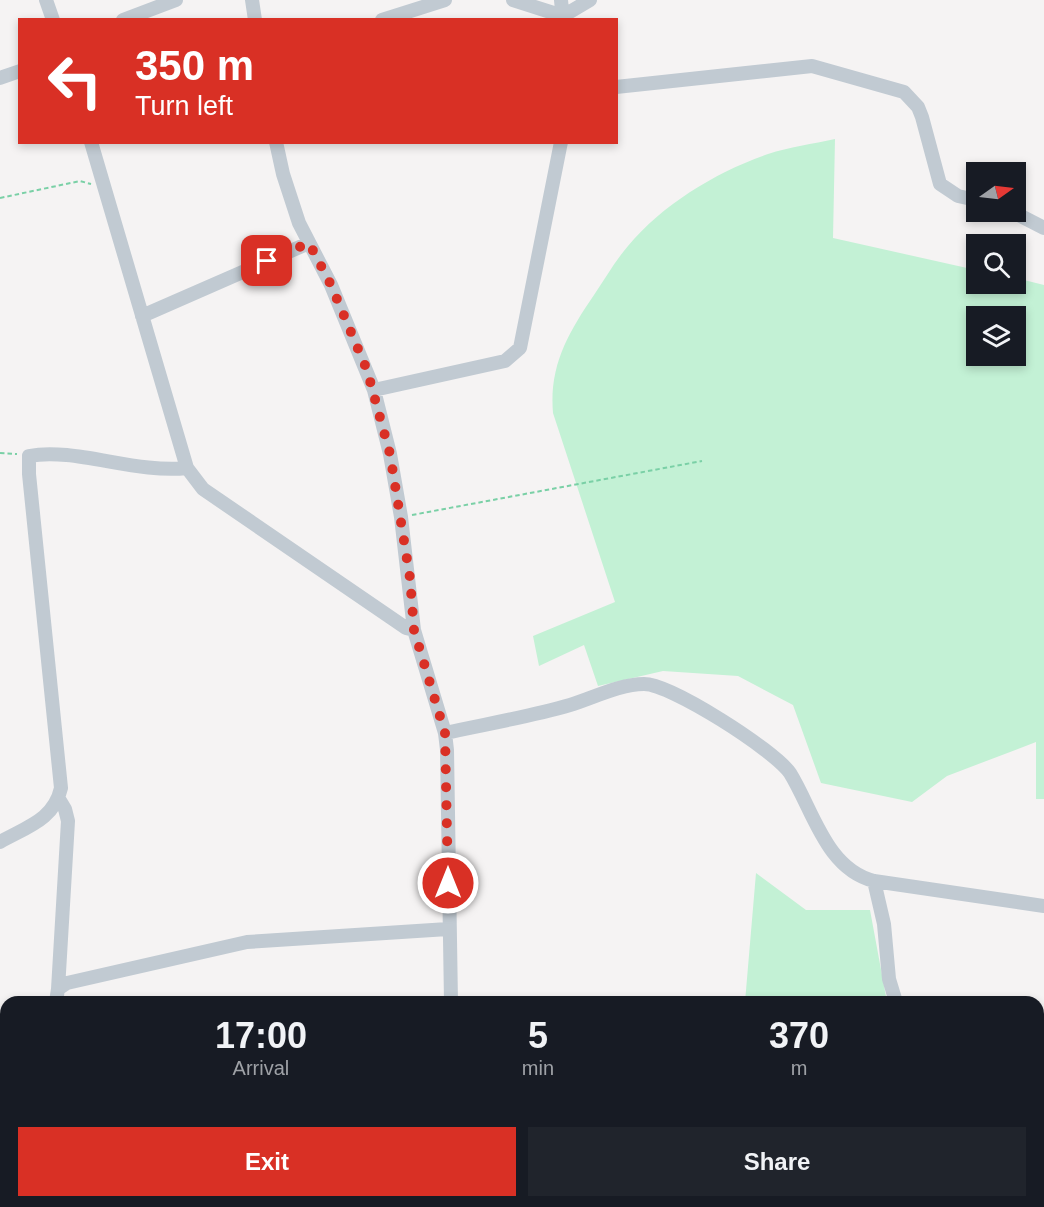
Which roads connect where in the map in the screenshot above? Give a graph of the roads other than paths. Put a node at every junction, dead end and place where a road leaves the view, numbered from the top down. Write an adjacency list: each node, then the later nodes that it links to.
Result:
1 (46, 0): 8 (street)
2 (176, 0): 9 (street)
3 (252, 0): 10 (street)
4 (445, 0): 11 (street)
5 (513, 0): 12 (street)
6 (561, 0): 12 (street)
7 (590, 0): 12 (street)
8 (52, 18)
9 (128, 18)
10 (255, 18)
11 (388, 18)
12 (563, 18)
13 (18, 72): 14 (street)
14 (0, 78)
15 (618, 87): 19 (street)
16 (92, 144): 23 (street)
17 (276, 144): 22 (street)
18 (561, 144): 24 (street)
19 (966, 198)
20 (1026, 219): 21 (street)
21 (1044, 228)
22 (309, 243): 23 (street); 24 (street)
23 (142, 316): 25 (street)
24 (374, 390): 26 (street)
25 (187, 468): 26 (street); 28 (street)
26 (414, 630): 27 (street)
27 (445, 733): 30 (street); 32 (street)
28 (59, 799): 29 (street); 33 (street)
29 (0, 842)
30 (874, 881): 31 (street); 35 (street)
31 (1044, 906)
32 (448, 929): 33 (street); 34 (street)
33 (57, 995)
34 (451, 996)
35 (894, 996)

